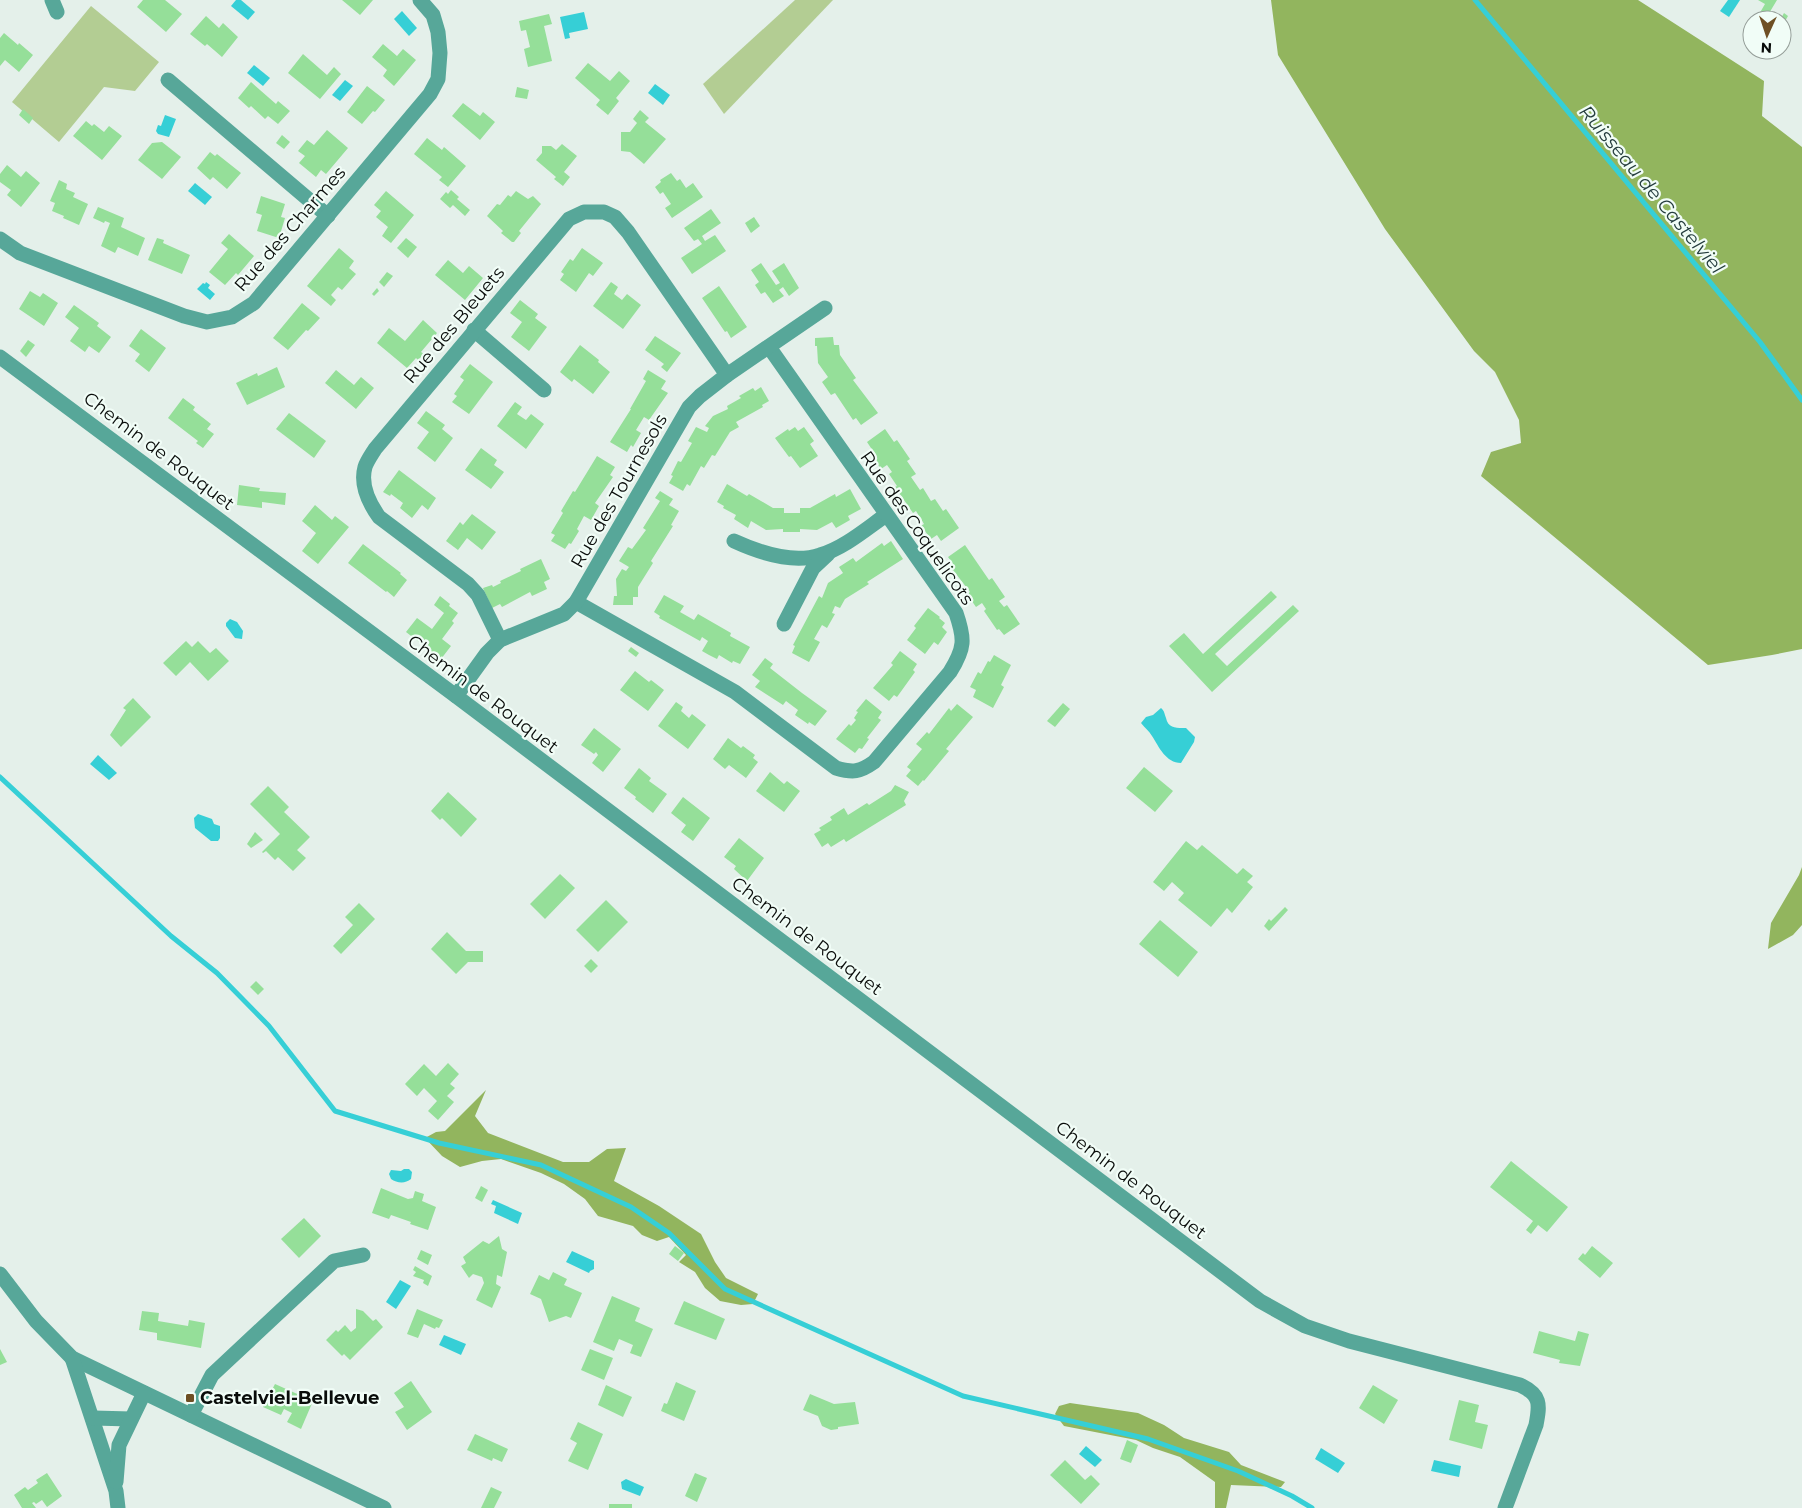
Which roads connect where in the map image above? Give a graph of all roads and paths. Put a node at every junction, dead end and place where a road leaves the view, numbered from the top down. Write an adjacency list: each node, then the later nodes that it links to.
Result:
1 (420, 0): 3 (street, Rue des Charmes)
2 (168, 80): 3 (street)
3 (328, 216): 4 (street, Rue des Charmes)
4 (0, 239)
5 (824, 308): 7 (street, Rue des Tournesols)
6 (474, 330): 9 (street, Rue des Bleuets); 10 (street); 16 (street, Rue des Bleuets)
7 (769, 347): 9 (street, Rue des Tournesols); 11 (street, Rue des Coquelicots)
8 (0, 357): 17 (street, Chemin de Rouquet)
9 (727, 375): 14 (street, Rue des Tournesols)
10 (544, 390)
11 (886, 515): 13 (street); 14 (street, Rue des Coquelicots)
12 (734, 541): 13 (street)
13 (840, 546): 15 (street)
14 (576, 602): 16 (street, Rue des Tournesols)
15 (784, 624)
16 (500, 640): 17 (street, Rue des Tournesols)
17 (456, 696): 28 (street, Chemin de Rouquet)
18 (363, 1255): 22 (street)
19 (0, 1274): 20 (street)
20 (72, 1358): 21 (street); 23 (street)
21 (144, 1393): 22 (street); 24 (street)
22 (191, 1414): 27 (street)
23 (93, 1418): 24 (street); 25 (street)
24 (132, 1419): 25 (street)
25 (116, 1491): 26 (street)
26 (118, 1508)
27 (384, 1508)
28 (1505, 1508)

